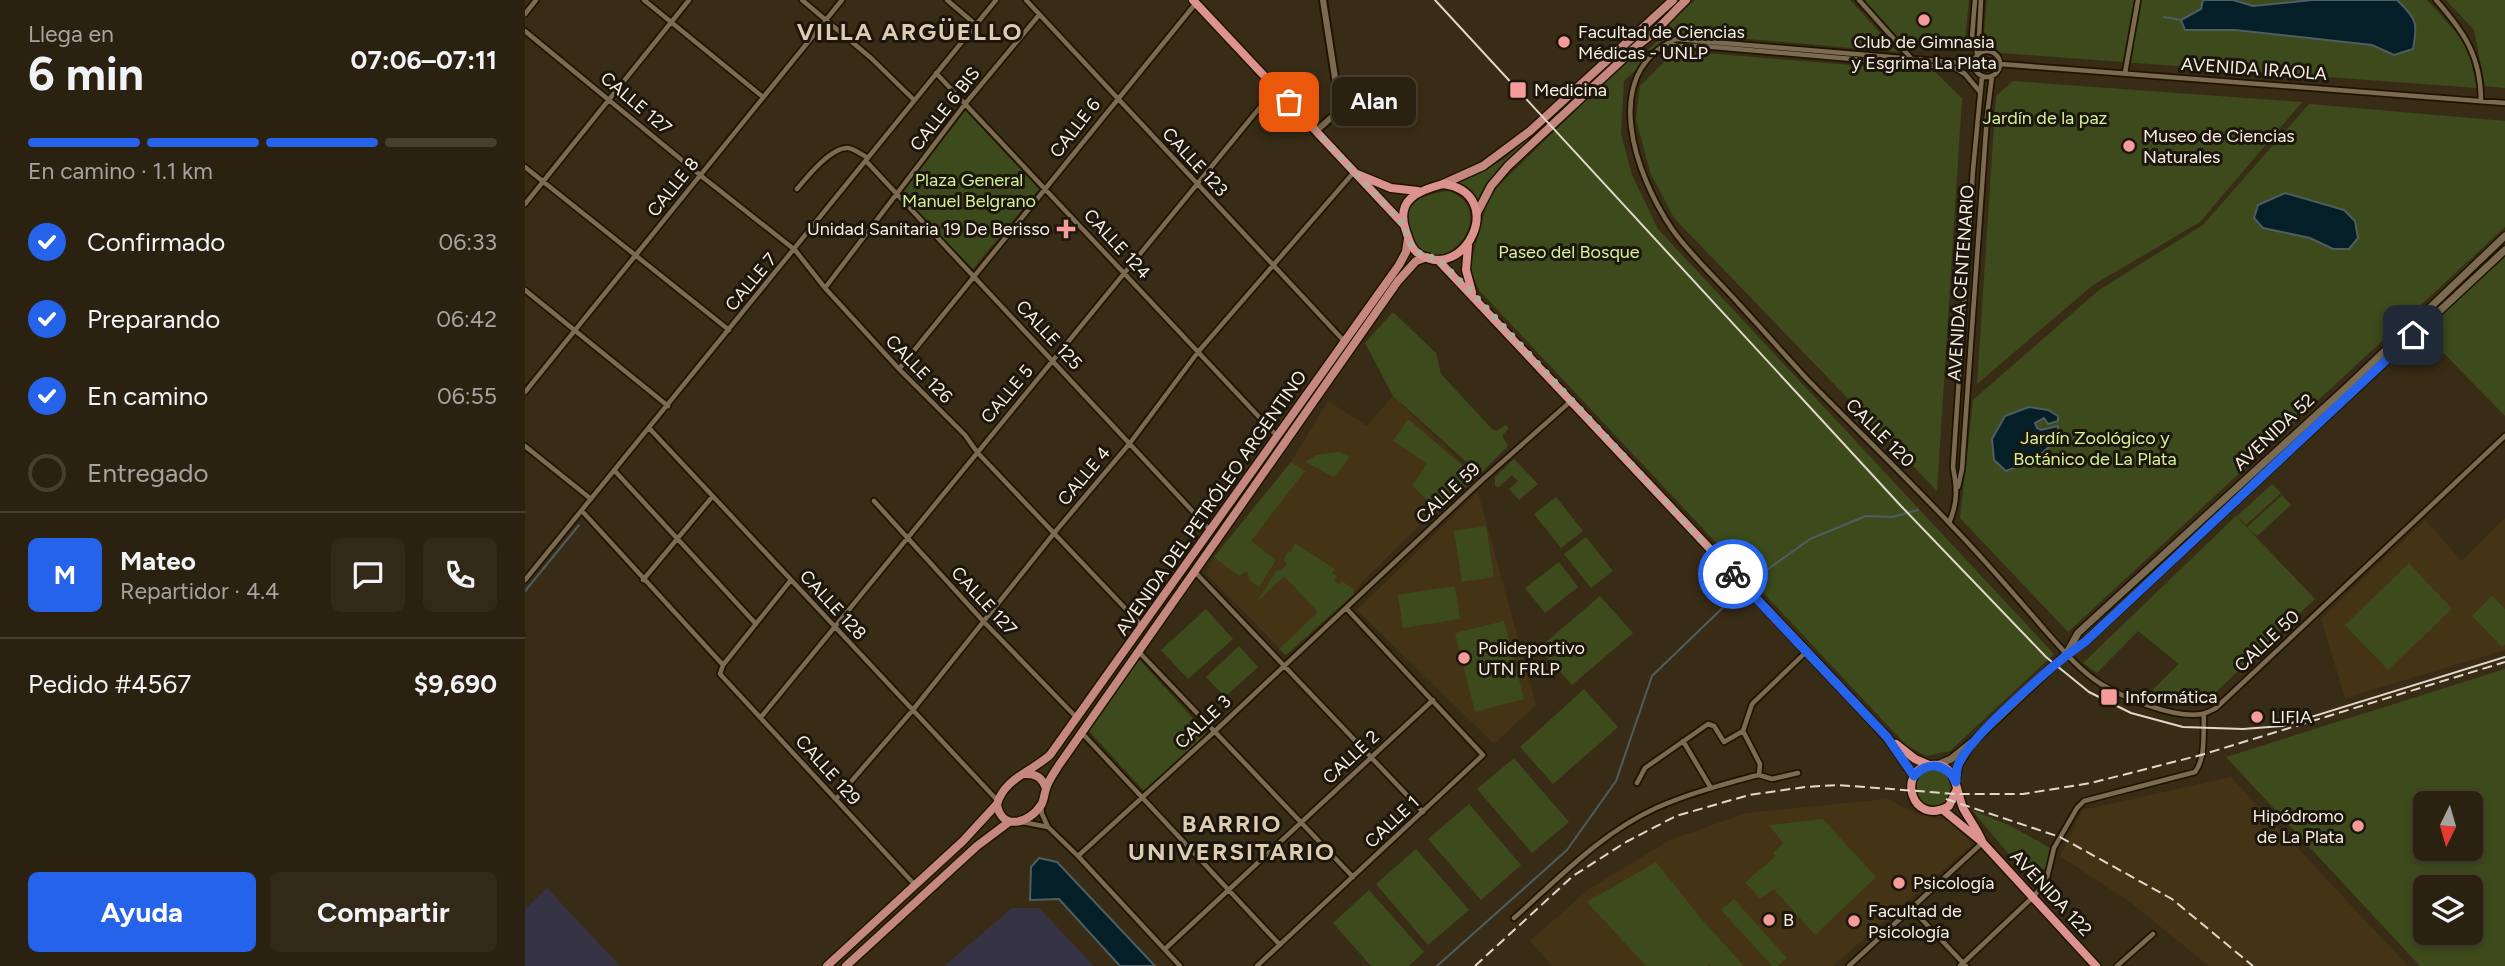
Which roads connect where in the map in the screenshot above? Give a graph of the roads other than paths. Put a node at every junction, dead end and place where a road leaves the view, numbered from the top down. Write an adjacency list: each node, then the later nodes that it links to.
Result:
1 (536, 0): 18 (street)
2 (644, 0): 21 (street)
3 (689, 0): 21 (street)
4 (802, 0): 20 (street)
5 (842, 0): 20 (street, CALLE 8)
6 (947, 0): 22 (street)
7 (996, 0): 22 (street, CALLE 7)
8 (1026, 0): 19 (street, CALLE 123)
9 (1323, 0): 43 (street)
10 (1673, 0): 49 (main road)
11 (1686, 0): 56 (main road)
12 (1859, 0): 27 (street)
13 (1975, 0): 24 (street)
14 (1981, 0): 24 (street)
15 (2138, 0): 31 (street)
16 (2436, 0): 40 (street)
17 (1194, 2): 34 (highway); 37 (street, CALLE 6)
18 (525, 14)
19 (1039, 15): 37 (street, CALLE 123); 42 (street, CALLE 6 BIS)
20 (826, 20): 36 (street, CALLE 8); 39 (street)
21 (672, 21): 36 (street); 38 (street)
22 (975, 24): 30 (street, CALLE 7)
23 (525, 31): 38 (street, CALLE 127)
24 (1976, 41): 26 (street)
25 (1667, 43): 27 (street); 35 (street); 93 (street, CALLE 120)
26 (1977, 55): 28 (street); 29 (street)
27 (1911, 57): 28 (street)
28 (1974, 64): 32 (street)
29 (2000, 64): 31 (street, AVENIDA IRAOLA); 33 (street)
30 (936, 73): 39 (street, CALLE 7); 42 (street, CALLE 124)
31 (2125, 73): 40 (street, AVENIDA IRAOLA)
32 (1982, 76): 33 (street); 35 (street)
33 (1992, 76): 88 (street, AVENIDA CENTENARIO)
34 (1275, 88): 43 (highway); 50 (street, CALLE 5)
35 (1980, 93): 88 (street)
36 (763, 97): 47 (street, CALLE 8)
37 (1117, 98): 50 (street, CALLE 123); 52 (street, CALLE 6)
38 (610, 99): 47 (street, CALLE 127); 48 (street)
39 (914, 100): 44 (street, CALLE 7)
40 (2481, 101): 41 (street, AVENIDA IRAOLA)
41 (2505, 103)
42 (965, 104): 52 (street, CALLE 124); 54 (street, CALLE 6 BIS)
43 (1316, 131): 46 (highway)
44 (867, 160): 51 (street); 54 (street, CALLE 125); 61 (street, CALLE 7)
45 (525, 167): 48 (street)
46 (1354, 172): 53 (highway); 57 (highway); 66 (street, CALLE 4)
47 (700, 175): 61 (street, CALLE 127); 63 (street, CALLE 8)
48 (544, 181): 55 (street); 63 (street)
49 (1443, 184): 53 (highway); 56 (highway)
50 (1196, 185): 66 (street, CALLE 123); 67 (street, CALLE 5)
51 (797, 189)
52 (1045, 189): 67 (street, CALLE 124); 68 (street, CALLE 6)
53 (1420, 191): 57 (highway)
54 (896, 194): 68 (street, CALLE 125); 69 (street, CALLE 6 BIS)
55 (525, 204)
56 (1477, 213): 60 (highway)
57 (1404, 225): 59 (highway)
58 (2505, 236): 109 (main road, AVENIDA 52)
59 (1408, 237): 64 (highway); 74 (main road, AVENIDA DEL PETRÓLEO ARGENTINO)
60 (1468, 246): 65 (highway); 71 (highway)
61 (795, 250): 69 (street, CALLE 126); 72 (street, CALLE 7)
62 (2505, 250): 109 (main road, AVENIDA 52)
63 (635, 257): 72 (street); 73 (street, CALLE 8)
64 (1427, 257): 65 (highway); 98 (main road, AVENIDA DEL PETRÓLEO ARGENTINO)
65 (1439, 260): 71 (highway)
66 (1272, 266): 74 (street, CALLE 123); 75 (street, CALLE 4)
67 (1125, 272): 75 (street, CALLE 124); 76 (street, CALLE 5)
68 (974, 277): 76 (street, CALLE 125); 77 (street, CALLE 6)
69 (825, 288): 77 (street, CALLE 126)
70 (525, 290): 73 (street)
71 (1473, 294): 79 (highway)
72 (729, 330): 80 (street, CALLE 7)
73 (575, 331): 78 (street, CALLE 8); 80 (street)
74 (1344, 341): 82 (main road, AVENIDA DEL PETRÓLEO ARGENTINO)
75 (1198, 352): 82 (street, CALLE 124); 84 (street, CALLE 4)
76 (1053, 360): 84 (street, CALLE 125); 86 (street, CALLE 5)
77 (899, 369): 86 (street, CALLE 126)
78 (525, 392)
79 (1571, 401): 102 (street, CALLE 59); 108 (highway)
80 (668, 406): 81 (street, CALLE 7)
81 (649, 428): 87 (street, CALLE 7); 89 (street, CALLE 128)
82 (1277, 436): 94 (main road, AVENIDA DEL PETRÓLEO ARGENTINO)
83 (2505, 436): 114 (street, CALLE 50)
84 (1130, 443): 94 (street, CALLE 125); 95 (street, CALLE 4)
85 (525, 446): 90 (street)
86 (977, 452): 95 (street, CALLE 126); 97 (street, CALLE 5)
87 (614, 470): 90 (street, CALLE 7); 96 (street)
88 (1958, 492): 93 (street, AVENIDA CENTENARIO)
89 (712, 497): 96 (street); 101 (street, CALLE 128)
90 (591, 499): 92 (street, CALLE 7)
91 (874, 501): 97 (street, CALLE 127)
92 (582, 511): 99 (street, CALLE 7); 100 (street)
93 (1949, 523): 109 (street, CALLE 120)
94 (1210, 530): 106 (main road, AVENIDA DEL PETRÓLEO ARGENTINO)
95 (1055, 532): 103 (street, CALLE 4); 106 (street, CALLE 126)
96 (678, 538): 100 (street); 104 (street)
97 (907, 539): 103 (street, CALLE 127); 105 (street, CALLE 5)
98 (1195, 571): 107 (main road, AVENIDA DEL PETRÓLEO ARGENTINO); 111 (street)
99 (525, 580)
100 (643, 580): 110 (street)
101 (790, 580): 104 (street); 105 (street, CALLE 128)
102 (1346, 608): 111 (street, CALLE 3); 112 (street)
103 (984, 622): 113 (street, CALLE 4); 116 (street, CALLE 127)
104 (756, 624): 110 (street)
105 (835, 626): 113 (street, CALLE 128); 115 (street, CALLE 5)
106 (1142, 626): 116 (main road, AVENIDA DEL PETRÓLEO ARGENTINO)
107 (1137, 651): 118 (street); 119 (main road, AVENIDA DEL PETRÓLEO ARGENTINO)
108 (1806, 652): 117 (street); 120 (highway)
109 (2067, 653): 114 (street, CALLE 120); 121 (main road, AVENIDA 52)
110 (723, 665): 115 (street, CALLE 129)
111 (1285, 665): 118 (street, CALLE 3); 123 (street)
112 (1433, 700): 123 (street, CALLE 2); 138 (street, CALLE 1)
113 (912, 712): 134 (street, CALLE 4); 135 (street, CALLE 128)
114 (2204, 714): 148 (street)
115 (761, 717): 134 (street, CALLE 129)
116 (1077, 718): 126 (main road, AVENIDA DEL PETRÓLEO ARGENTINO)
117 (1743, 731): 122 (street); 127 (street)
118 (1214, 732): 133 (street, CALLE 3); 141 (street)
119 (1082, 733): 131 (main road, AVENIDA DEL PETRÓLEO ARGENTINO); 133 (street)
120 (1887, 737): 124 (highway); 128 (highway)
121 (1976, 739): 124 (main road, AVENIDA 52); 130 (main road, AVENIDA 52)
122 (1683, 741): 129 (street); 132 (street)
123 (1370, 758): 138 (street); 141 (street, CALLE 2)
124 (1933, 765): 128 (highway); 130 (highway)
125 (1798, 773): 127 (street)
126 (1023, 774): 131 (main road); 135 (main road)
127 (1759, 775): 132 (street)
128 (1914, 776): 137 (highway)
129 (1637, 783)
130 (1957, 785): 137 (highway); 143 (highway, AVENIDA 122)
131 (1046, 788): 136 (main road)
132 (1711, 788): 150 (street)
133 (1142, 798): 144 (street, CALLE 3); 147 (street)
134 (836, 799): 146 (street, CALLE 129)
135 (997, 802): 139 (main road); 146 (main road)
136 (1041, 805): 140 (main road); 142 (street)
137 (1943, 810): 143 (highway, AVENIDA 122)
138 (1423, 812): 145 (street, CALLE 1)
139 (1009, 822): 140 (main road); 156 (main road)
140 (1019, 822): 142 (street)
141 (1302, 823): 145 (street); 147 (street, CALLE 2)
142 (1048, 827): 144 (street)
143 (1982, 842): 148 (highway, AVENIDA 122); 149 (street)
144 (1078, 856): 153 (street)
145 (1353, 877): 152 (street, CALLE 1)
146 (915, 885): 155 (main road)
147 (1229, 890): 152 (street); 153 (street, CALLE 2)
148 (2033, 897): 154 (street); 160 (highway, AVENIDA 122)
149 (1911, 908): 154 (street); 159 (street)
150 (1514, 918)
151 (2153, 933): 161 (street)
152 (1280, 945): 158 (street, CALLE 1)
153 (1165, 949): 157 (street)
154 (1963, 965)
155 (827, 966)
156 (846, 966)
157 (1180, 966)
158 (1257, 966)
159 (1849, 966)
160 (2096, 966)
161 (2117, 966)

